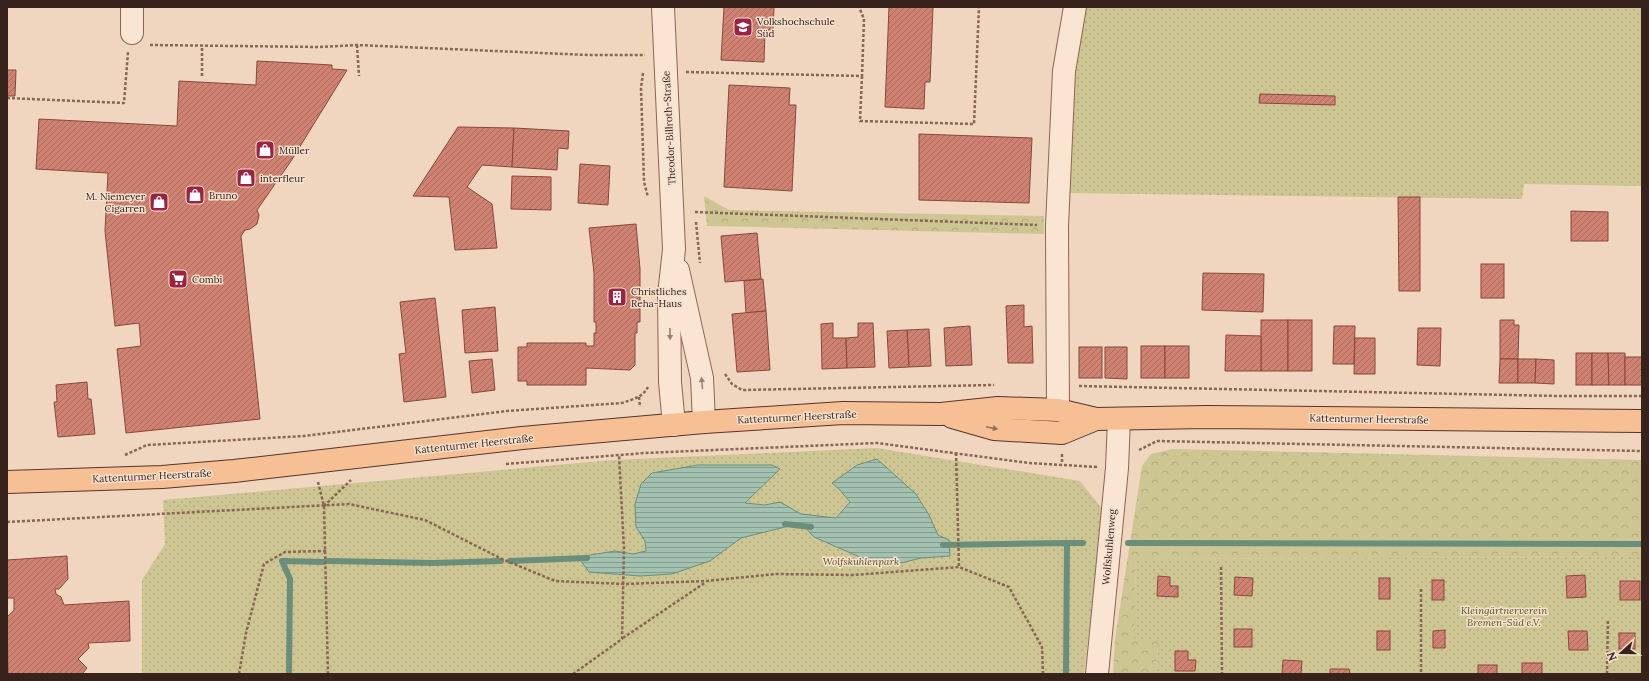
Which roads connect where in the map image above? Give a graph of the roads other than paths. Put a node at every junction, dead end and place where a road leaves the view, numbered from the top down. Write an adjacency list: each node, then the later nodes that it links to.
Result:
1 (132, 7): 4 (street)
2 (663, 7): 5 (street, Theodor-Billroth-Straße)
3 (1075, 7): 6 (street)
4 (131, 39)
5 (674, 249): 11 (street, Theodor-Billroth-Straße, one-way to 5); 12 (street, Theodor-Billroth-Straße, one-way to 12)
6 (1058, 410): 7 (main road, Kattenturmer Heerstraße); 8 (main road, Kattenturmer Heerstraße)
7 (941, 414): 8 (main road, Kattenturmer Heerstraße, one-way to 8); 11 (main road, Kattenturmer Heerstraße)
8 (1096, 419): 9 (main road, Kattenturmer Heerstraße)
9 (1118, 419): 10 (main road, Kattenturmer Heerstraße); 14 (street, Wolfskuhlenweg)
10 (1642, 421)
11 (704, 422): 12 (main road, Kattenturmer Heerstraße)
12 (674, 425): 13 (main road, Kattenturmer Heerstraße)
13 (7, 482)
14 (1097, 674)

